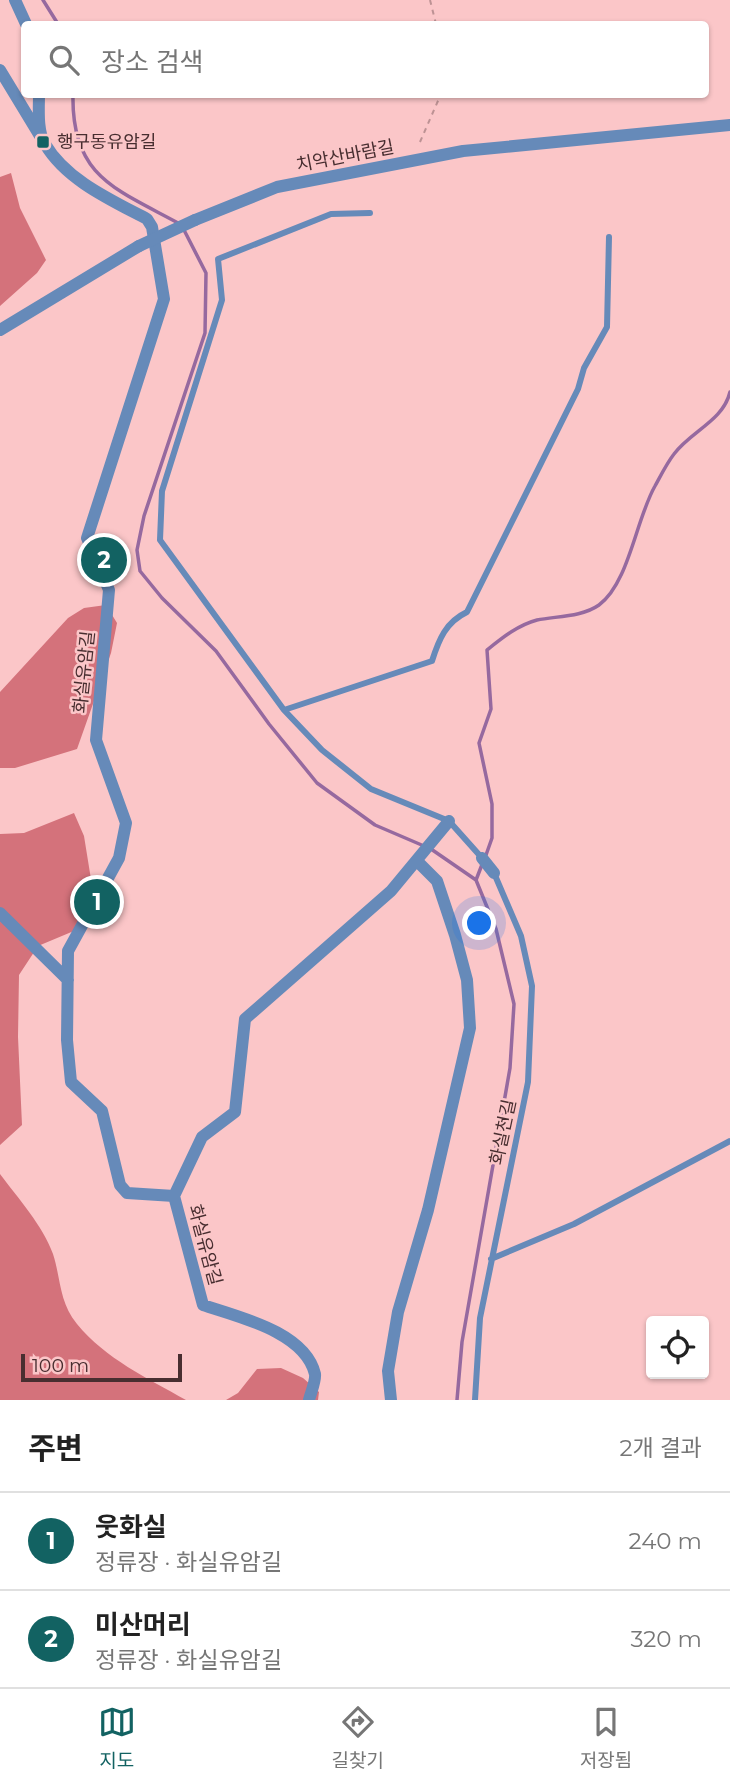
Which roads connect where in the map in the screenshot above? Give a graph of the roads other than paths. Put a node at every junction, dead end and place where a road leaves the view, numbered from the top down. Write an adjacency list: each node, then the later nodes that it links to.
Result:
1 (15, 0): 2 (street)
2 (25, 21)
3 (0, 70): 6 (street, 화실유암길)
4 (39, 98): 6 (street)
5 (730, 125): 9 (street, 치악산바람길, bridge)
6 (44, 142): 16 (street, 화실유암길)
7 (370, 213): 10 (lane)
8 (609, 237): 10 (lane)
9 (0, 330)
10 (284, 710): 11 (lane)
11 (446, 825): 12 (lane); 13 (street, 화실유암길)
12 (482, 858): 14 (street)
13 (417, 861): 18 (street, 화실유암길); 21 (street)
14 (494, 873): 19 (lane, 화실천길)
15 (0, 913): 16 (street)
16 (68, 980): 18 (street, 화실유암길)
17 (730, 1141): 19 (lane)
18 (174, 1196): 20 (street, 화실유암길)
19 (491, 1259): 22 (lane, 화실천길)
20 (309, 1400)
21 (391, 1400)
22 (475, 1400)

